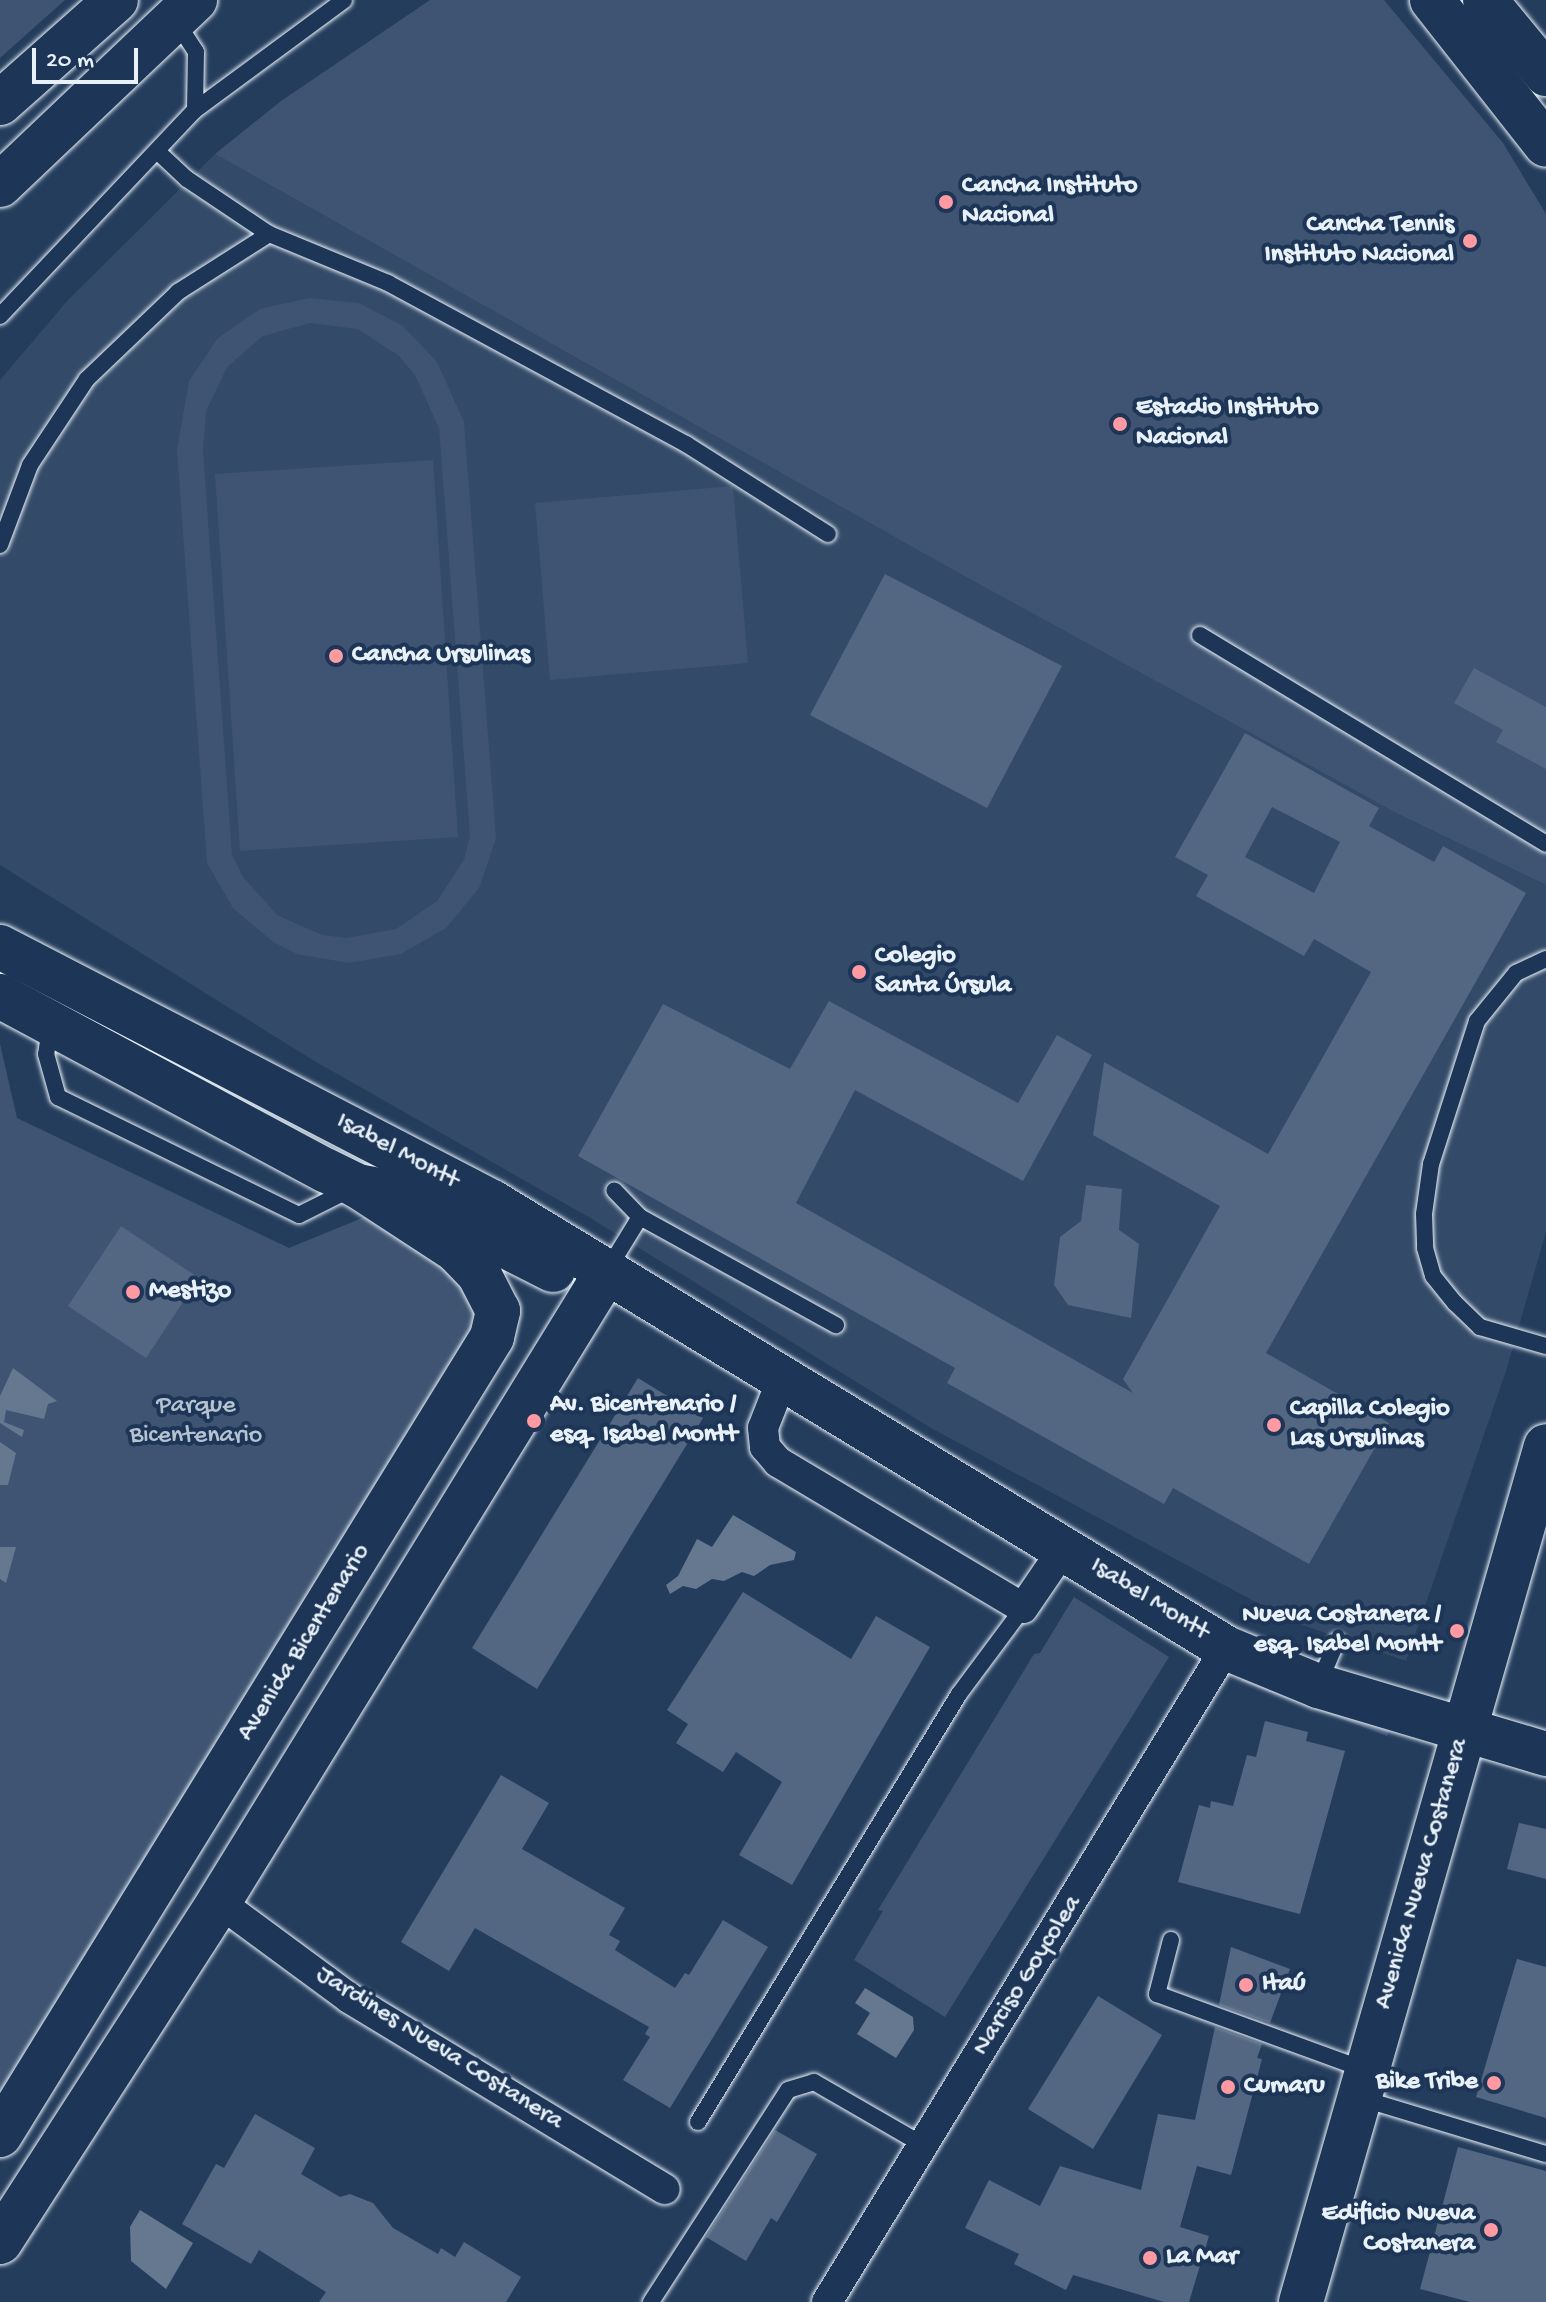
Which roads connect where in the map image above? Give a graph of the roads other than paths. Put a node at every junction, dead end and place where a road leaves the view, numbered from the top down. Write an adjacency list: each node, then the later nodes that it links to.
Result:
1 (116, 0): 7 (main road)
2 (344, 0): 8 (lane)
3 (1432, 0): 9 (main road)
4 (1485, 0): 6 (main road)
5 (184, 9): 8 (lane); 11 (main road)
6 (1542, 67)
7 (0, 103)
8 (195, 110): 10 (lane)
9 (1546, 145)
10 (158, 152): 12 (lane); 13 (lane)
11 (0, 185)
12 (269, 234): 14 (lane); 15 (lane)
13 (0, 316)
14 (828, 534)
15 (0, 545)
16 (1200, 635): 17 (lane)
17 (1546, 844)
18 (0, 947): 21 (main road, Isabel Montt)
19 (1546, 959): 27 (lane)
20 (0, 996): 21 (main road, Isabel Montt)
21 (62, 1002): 22 (main road, Isabel Montt); 22 (lane); 25 (main road, Isabel Montt)
22 (358, 1186): 25 (main road, Isabel Montt); 41 (main road, Avenida Bicentenario)
23 (614, 1190): 24 (lane)
24 (640, 1217): 25 (lane); 26 (lane)
25 (601, 1282): 28 (main road, Isabel Montt); 37 (main road)
26 (836, 1325)
27 (1546, 1346)
28 (781, 1382): 30 (main road, Isabel Montt); 31 (street)
29 (1546, 1446): 35 (main road, Avenida Nueva Costanera)
30 (1064, 1548): 31 (street); 33 (main road, Isabel Montt)
31 (1023, 1608): 40 (lane)
32 (1337, 1641): 34 (lane)
33 (1226, 1648): 34 (main road, Isabel Montt); 42 (street, Narciso Goycolea)
34 (1318, 1686): 35 (main road, Isabel Montt)
35 (1464, 1731): 36 (main road, Isabel Montt); 39 (main road, Avenida Nueva Costanera)
36 (1546, 1754)
37 (219, 1902): 44 (street, Jardines Nueva Costanera); 45 (main road)
38 (1171, 1940): 39 (lane)
39 (1363, 2084): 43 (lane); 48 (main road, Avenida Nueva Costanera)
40 (698, 2122)
41 (0, 2135)
42 (923, 2145): 46 (lane); 47 (street, Narciso Goycolea)
43 (1546, 2154)
44 (665, 2189)
45 (0, 2242)
46 (651, 2302)
47 (827, 2302)
48 (1301, 2302)

